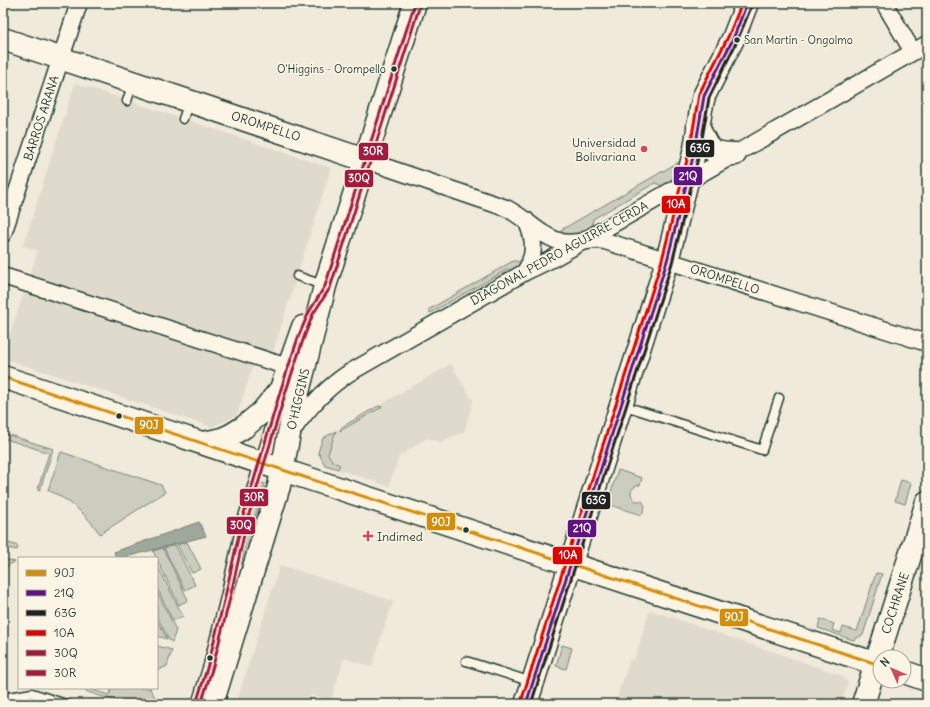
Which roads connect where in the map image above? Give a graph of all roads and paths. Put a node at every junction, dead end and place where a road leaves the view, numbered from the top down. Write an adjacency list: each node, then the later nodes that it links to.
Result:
1 (79, 3): 8 (street, BARROS ARANA)
2 (415, 3): 11 (main road, O'HIGGINS)
3 (747, 3): 9 (main road)
4 (884, 3): 7 (street)
5 (3, 39): 8 (main road, OROMPELLO)
6 (927, 44): 7 (street, DIAGONAL PEDRO AGUIRRE CERDA)
7 (913, 52): 10 (street, DIAGONAL PEDRO AGUIRRE CERDA)
8 (60, 58): 11 (main road, OROMPELLO); 14 (street, BARROS ARANA)
9 (698, 125): 10 (main road); 12 (main road)
10 (735, 154): 12 (street, DIAGONAL PEDRO AGUIRRE CERDA)
11 (365, 160): 13 (street, OROMPELLO); 20 (main road, O'HIGGINS)
12 (687, 182): 15 (street, DIAGONAL PEDRO AGUIRRE CERDA); 16 (main road)
13 (526, 220): 15 (street, OROMPELLO); 17 (street)
14 (3, 234)
15 (580, 242): 16 (street, OROMPELLO); 17 (street, DIAGONAL PEDRO AGUIRRE CERDA)
16 (667, 261): 21 (street, OROMPELLO); 26 (main road)
17 (525, 272): 27 (street, DIAGONAL PEDRO AGUIRRE CERDA)
18 (3, 276): 22 (street)
19 (297, 276): 20 (lane)
20 (325, 286): 22 (main road); 27 (main road, O'HIGGINS)
21 (927, 343)
22 (288, 367): 24 (main road)
23 (3, 377): 28 (main road)
24 (281, 389): 28 (main road); 29 (lane, O'HIGGINS)
25 (779, 398): 26 (lane)
26 (621, 404): 32 (main road)
27 (289, 434): 30 (main road, O'HIGGINS)
28 (204, 443): 29 (main road)
29 (259, 462): 30 (main road); 42 (lane, O'HIGGINS)
30 (284, 470): 32 (main road); 43 (main road, O'HIGGINS)
31 (927, 502): 33 (main road, COCHRANE)
32 (571, 564): 35 (main road); 39 (main road)
33 (883, 649)
34 (466, 661): 39 (lane)
35 (872, 662)
36 (912, 675): 38 (main road)
37 (872, 680): 45 (main road, COCHRANE)
38 (927, 680)
39 (533, 682): 44 (main road)
40 (3, 698): 41 (lane)
41 (66, 704)
42 (196, 704)
43 (212, 704)
44 (526, 704)
45 (863, 704)

